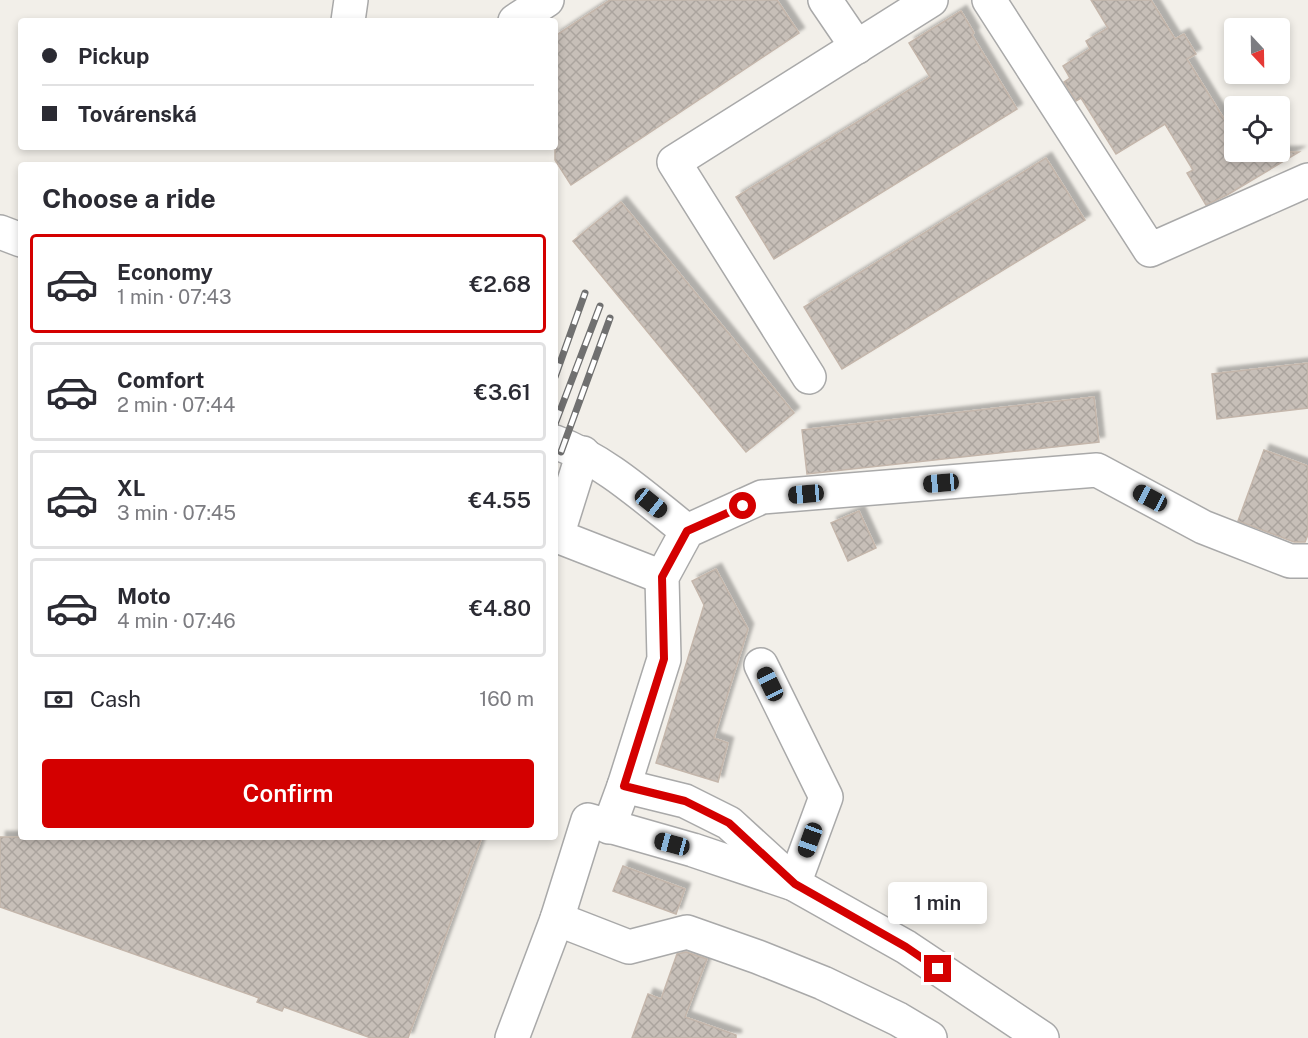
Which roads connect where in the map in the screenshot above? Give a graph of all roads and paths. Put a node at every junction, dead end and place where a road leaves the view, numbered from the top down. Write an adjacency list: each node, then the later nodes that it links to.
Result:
1 (351, 0): 6 (street)
2 (548, 0): 7 (street)
3 (825, 0): 8 (street)
4 (931, 0): 8 (street)
5 (989, 0): 9 (street)
6 (348, 18)
7 (520, 18)
8 (857, 47): 12 (street)
9 (1308, 180)
10 (0, 232): 11 (street)
11 (18, 239)
12 (809, 377)
13 (569, 448): 14 (street); 15 (street)
14 (558, 529)
15 (687, 531): 17 (street); 18 (street)
16 (558, 536): 18 (street)
17 (1308, 561)
18 (662, 577): 20 (street)
19 (761, 665): 22 (street)
20 (624, 786): 21 (street); 22 (street)
21 (609, 827): 22 (street); 23 (street)
22 (795, 884): 26 (street)
23 (556, 919): 24 (street); 25 (street)
24 (512, 1038)
25 (930, 1038)
26 (1042, 1038)

